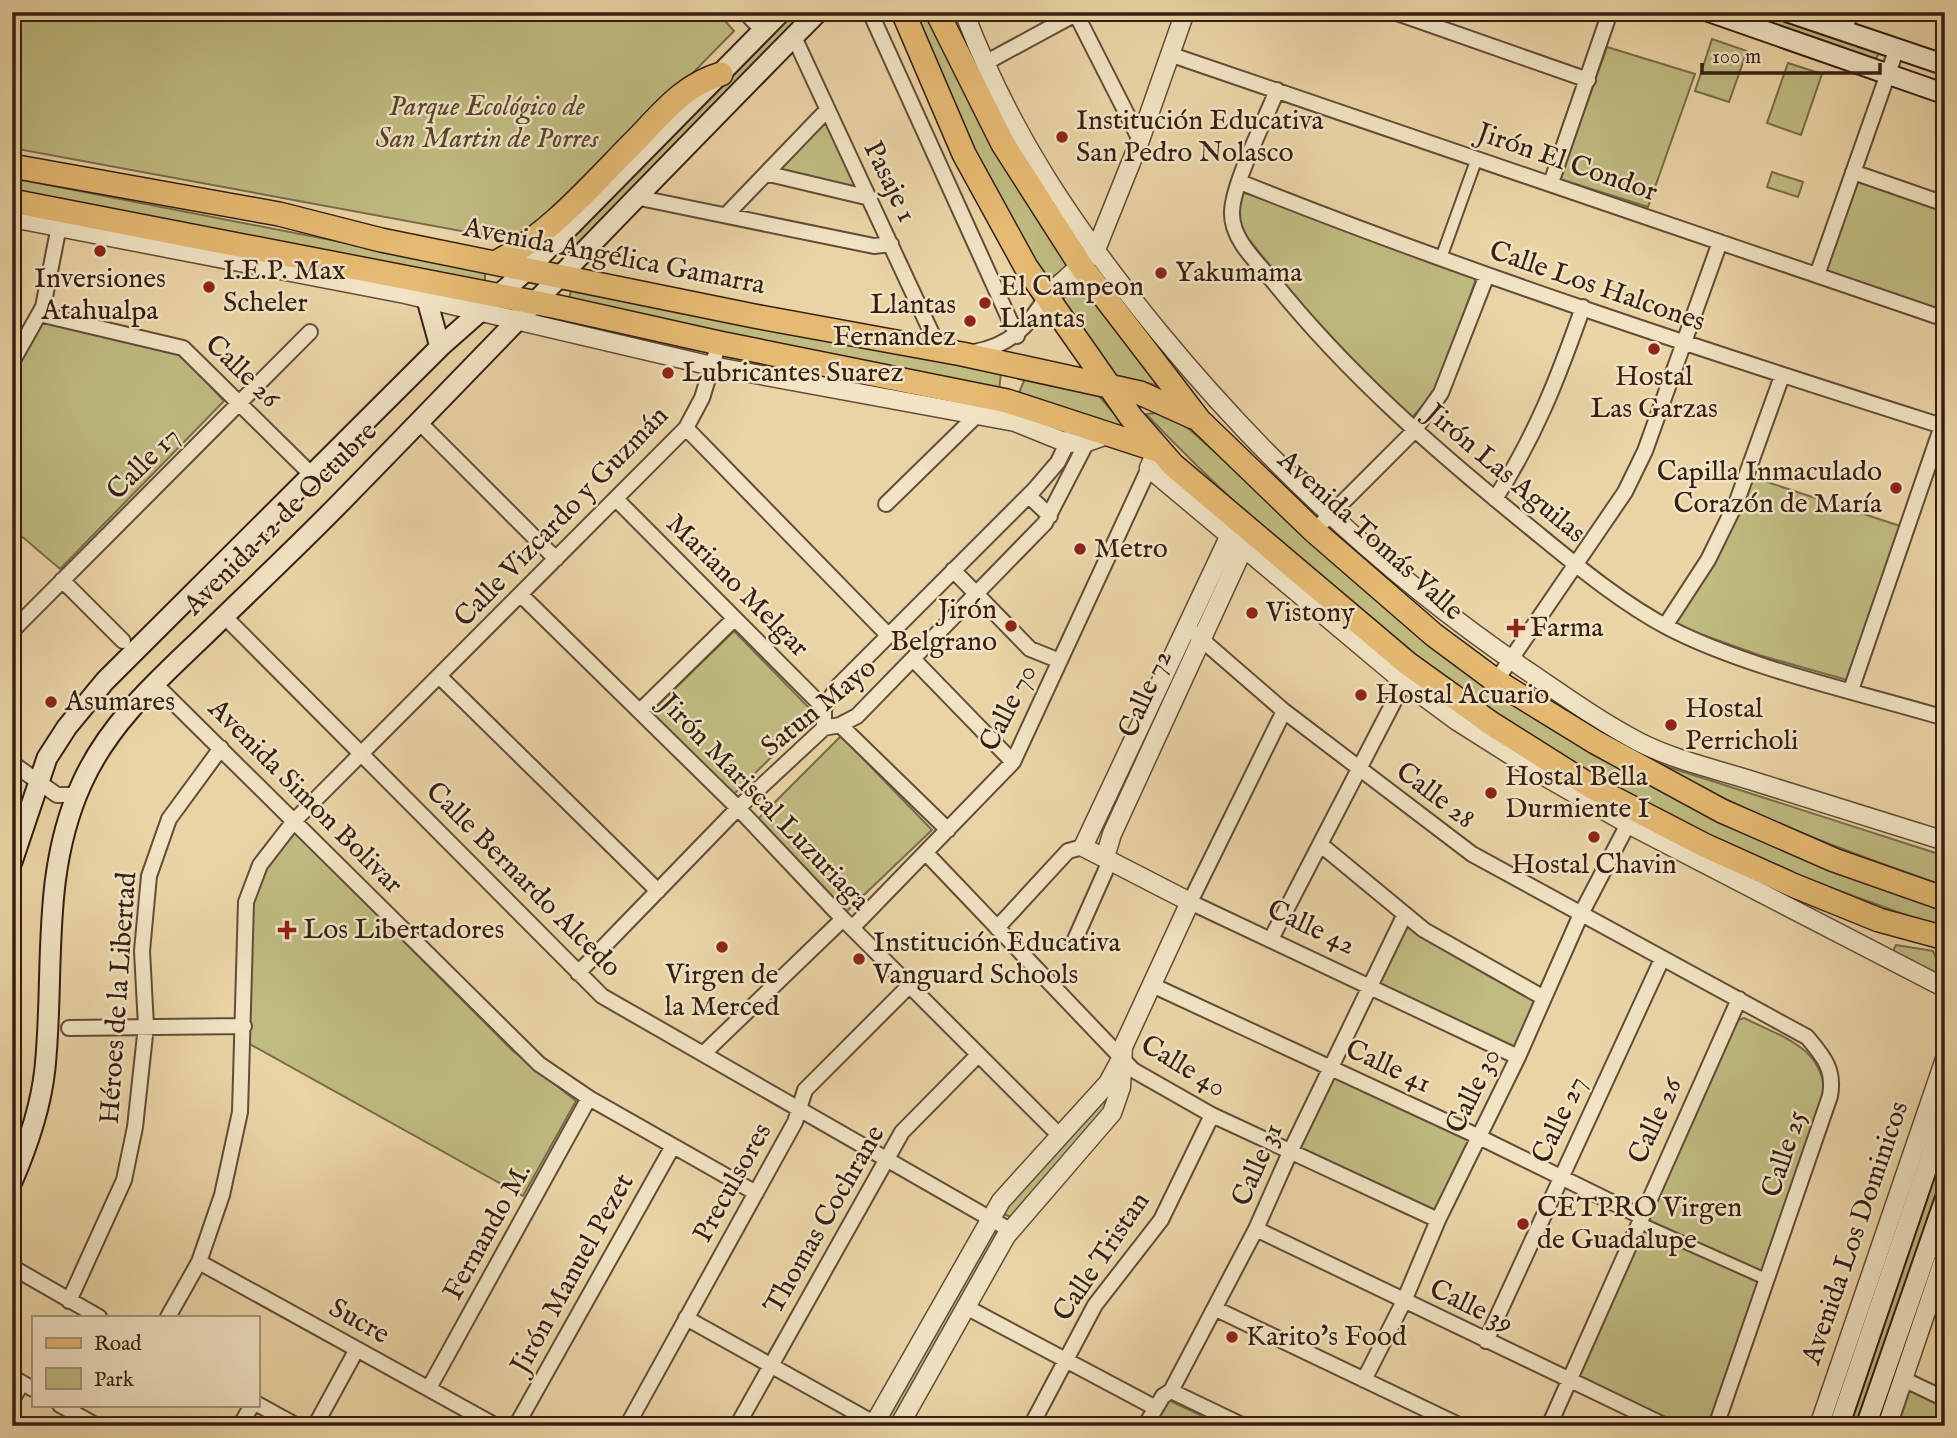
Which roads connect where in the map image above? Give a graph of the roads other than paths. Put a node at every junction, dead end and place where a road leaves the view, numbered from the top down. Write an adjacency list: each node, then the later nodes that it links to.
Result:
1 (745, 12): 15 (street)
2 (781, 12): 15 (main road, Avenida 12 de Octubre)
3 (818, 12): 16 (main road, Avenida 12 de Octubre)
4 (870, 12): 60 (street)
5 (903, 12): 51 (main road)
6 (937, 12): 44 (main road, Avenida Tomás Valle)
7 (964, 12): 19 (street, Avenida Tomás Valle)
8 (1185, 12): 18 (street)
9 (1394, 12): 23 (street)
10 (1610, 12): 23 (street)
11 (1710, 12): 21 (main road)
12 (1788, 12): 14 (main road)
13 (1077, 13): 19 (street); 27 (street)
14 (1847, 21): 17 (main road)
15 (763, 31): 22 (main road, Avenida 12 de Octubre)
16 (794, 37): 26 (street, Pasaje 1); 34 (main road, Avenida 12 de Octubre)
17 (1897, 47): 20 (main road); 21 (street)
18 (1172, 55): 24 (street, Jirón El Condor); 27 (street)
19 (985, 63): 44 (street, Avenida Tomás Valle)
20 (1945, 65)
21 (1888, 73): 25 (main road); 30 (street)
22 (721, 74): 45 (main road); 46 (main road, Avenida 12 de Octubre)
23 (1588, 80): 33 (street)
24 (1277, 90): 28 (street, Jirón El Condor); 32 (street, Jirón Las Aguilas)
25 (1945, 93)
26 (827, 110): 31 (street); 35 (street, Pasaje 1)
27 (1140, 140): 44 (street)
28 (1477, 158): 33 (street, Jirón El Condor); 43 (street)
29 (12, 166): 45 (main road, Avenida Angélica Gamarra)
30 (1853, 172): 37 (street); 48 (street)
31 (769, 174): 35 (street); 38 (street)
32 (1240, 182): 43 (street, Calle Los Halcones); 77 (street, Jirón Las Aguilas)
33 (1550, 183): 41 (street, Jirón El Condor)
34 (635, 197): 38 (street); 49 (main road, Avenida 12 de Octubre)
35 (870, 198): 42 (street, Pasaje 1)
36 (12, 201): 50 (main road)
37 (1945, 204)
38 (727, 214): 42 (street)
39 (12, 218): 40 (street)
40 (59, 226): 52 (street); 56 (street)
41 (1720, 242): 48 (street, Jirón El Condor); 62 (street)
42 (891, 244): 64 (street, Pasaje 1)
43 (1441, 258): 47 (street, Calle Los Halcones)
44 (1088, 259): 51 (street); 73 (main road, Avenida Tomás Valle); 86 (street, Avenida Tomás Valle)
45 (495, 263): 46 (main road, Avenida Angélica Gamarra)
46 (527, 270): 49 (main road, Avenida Angélica Gamarra); 50 (main road, Avenida 12 de Octubre)
47 (1487, 275): 54 (street, Calle Los Halcones); 77 (street)
48 (1817, 275): 57 (street, Jirón El Condor)
49 (557, 276): 53 (main road, Avenida 12 de Octubre); 64 (main road, Avenida Angélica Gamarra)
50 (498, 295): 53 (main road); 55 (main road, Avenida 12 de Octubre)
51 (1046, 298): 60 (street); 69 (main road)
52 (427, 300): 55 (street); 63 (main road)
53 (533, 302): 58 (main road, Avenida 12 de Octubre); 61 (main road)
54 (1583, 307): 62 (street, Calle Los Halcones); 83 (street)
55 (479, 312): 58 (street); 63 (main road, Avenida 12 de Octubre)
56 (39, 314): 66 (street); 70 (street, Calle 26)
57 (1945, 320)
58 (514, 321): 67 (street); 74 (main road, Avenida 12 de Octubre)
59 (310, 332): 70 (street, Calle 17)
60 (1017, 336): 65 (street)
61 (719, 343): 67 (street, Calle Vizcardo y Guzmán); 71 (main road)
62 (1682, 343): 68 (street, Calle Los Halcones); 90 (street)
63 (440, 347): 80 (main road, Avenida 12 de Octubre)
64 (939, 349): 65 (main road, Avenida Angélica Gamarra)
65 (962, 354): 69 (main road, Avenida Angélica Gamarra)
66 (12, 362)
67 (712, 366): 72 (street); 76 (street, Calle Vizcardo y Guzmán)
68 (1782, 376): 75 (street, Calle Los Halcones); 98 (street)
69 (1111, 388): 73 (main road, Avenida Angélica Gamarra); 79 (main road)
70 (240, 403): 80 (street, Calle 26); 92 (street, Calle 17)
71 (1018, 414): 72 (street); 78 (main road)
72 (977, 415): 84 (street)
73 (1199, 420): 86 (main road, Avenida Tomás Valle)
74 (418, 421): 89 (street); 95 (main road, Avenida 12 de Octubre)
75 (1943, 423): 110 (street)
76 (685, 428): 82 (street, Calle Vizcardo y Guzmán); 100 (street)
77 (1413, 431): 83 (street, Jirón Las Aguilas); 86 (street)
78 (1086, 435): 79 (main road); 81 (street); 85 (street, Satun Mayo)
79 (1153, 459): 87 (street); 105 (street, Calle 70); 143 (main road)
80 (312, 475): 122 (main road, Avenida 12 de Octubre)
81 (1029, 496): 85 (street); 91 (street)
82 (617, 499): 89 (street, Calle Vizcardo y Guzmán); 96 (street, Mariano Melgar)
83 (1494, 499): 90 (street, Jirón Las Aguilas)
84 (886, 504)
85 (1050, 516): 94 (street, Satun Mayo)
86 (1322, 523): 103 (street, Avenida Tomás Valle); 107 (main road, Avenida Tomás Valle)
87 (1229, 537): 88 (street); 97 (street)
88 (1243, 549): 101 (street, Calle 72); 108 (street)
89 (556, 559): 93 (street, Calle Vizcardo y Guzmán)
90 (1576, 565): 98 (street, Jirón Las Aguilas); 103 (street)
91 (953, 570): 94 (street); 100 (street)
92 (62, 580): 99 (street, Calle 17); 102 (street)
93 (520, 595): 106 (street, Calle Vizcardo y Guzmán); 112 (street, Jirón Mariscal Luzuriaga)
94 (978, 595): 104 (street, Satun Mayo); 105 (street)
95 (225, 616): 109 (main road, Avenida 12 de Octubre); 118 (street, Calle Bernardo Alcedo)
96 (734, 619): 111 (street, Mariano Melgar); 112 (street)
97 (1186, 626): 101 (street, Calle 28); 126 (street)
98 (1665, 626): 110 (street, Jirón Las Aguilas)
99 (12, 631)
100 (888, 635): 111 (street)
101 (1199, 640): 113 (street, Calle 28); 129 (street, Calle 72)
102 (123, 641)
103 (1510, 659): 107 (street); 130 (street, Avenida Tomás Valle)
104 (914, 660): 115 (street, Satun Mayo); 119 (street)
105 (1060, 661): 119 (street, Calle 70)
106 (439, 676): 118 (street, Calle Vizcardo y Guzmán); 136 (street)
107 (1496, 681): 137 (main road, Avenida Tomás Valle)
108 (1404, 682): 121 (street); 127 (street)
109 (154, 683): 117 (street, Avenida Simon Bolivar); 123 (main road, Avenida 12 de Octubre)
110 (1851, 690): 114 (street, Jirón Las Aguilas)
111 (824, 708): 116 (street)
112 (639, 710): 124 (street, Jirón Mariscal Luzuriaga)
113 (1284, 711): 121 (street, Calle 28); 138 (street)
114 (1945, 718)
115 (840, 725): 116 (street, Satun Mayo); 128 (street)
116 (824, 728): 124 (street, Satun Mayo)
117 (221, 748): 125 (street, Avenida Simon Bolivar); 154 (street, Héroes de la Libertad)
118 (362, 754): 125 (street, Calle Vizcardo y Guzmán); 147 (street, Calle Bernardo Alcedo)
119 (1013, 762): 128 (street, Calle 70)
120 (13, 769): 122 (street)
121 (1359, 769): 131 (street); 139 (street, Calle 28)
122 (38, 782): 123 (street); 134 (main road, Avenida 12 de Octubre)
123 (77, 795): 174 (main road, Avenida 12 de Octubre)
124 (738, 808): 136 (street, Satun Mayo); 141 (street, Jirón Mariscal Luzuriaga)
125 (294, 821): 155 (street, Calle Vizcardo y Guzmán); 165 (street, Avenida Simon Bolivar)
126 (1093, 823): 129 (street); 132 (street)
127 (1628, 824): 139 (street, Calle 30); 151 (street)
128 (948, 830): 133 (street, Calle 70)
129 (1112, 834): 135 (street, Calle 72)
130 (1945, 841)
131 (1320, 844): 140 (street); 144 (street)
132 (1083, 846): 135 (street, Calle 42); 142 (street)
133 (926, 853): 141 (street, Calle 70); 142 (street, Calle 40)
134 (12, 862)
135 (1109, 863): 138 (street, Calle 42); 145 (street)
136 (658, 891): 147 (street, Satun Mayo)
137 (1945, 899)
138 (1190, 902): 144 (street, Calle 42); 148 (street)
139 (1581, 914): 146 (street, Calle 28); 152 (street, Calle 30)
140 (1404, 916): 149 (street, Calle 31); 152 (street)
141 (847, 923): 150 (street, Jirón Mariscal Luzuriaga); 157 (street, Calle 70)
142 (997, 928): 161 (street, Calle 40)
143 (1945, 938)
144 (1271, 939): 149 (street, Calle 42)
145 (1073, 944)
146 (1662, 959): 153 (street, Calle 28); 173 (street, Calle 27)
147 (578, 973): 157 (street, Calle Bernardo Alcedo)
148 (1152, 985): 161 (street); 163 (street, Calle 41)
149 (1371, 985): 160 (street, Calle 42); 163 (street, Calle 31)
150 (909, 986): 158 (street, Jirón Mariscal Luzuriaga); 166 (street, Preculsores)
151 (1945, 988)
152 (1544, 998): 160 (street, Calle 30)
153 (1739, 999): 159 (street, Calle 28); 178 (street, Calle 26)
154 (146, 1026): 155 (street); 156 (street); 187 (street, Héroes de la Libertad)
155 (244, 1026): 183 (street, Calle Vizcardo y Guzmán)
156 (69, 1028)
157 (704, 1053): 166 (street, Calle Bernardo Alcedo)
158 (978, 1055): 168 (street, Jirón Mariscal Luzuriaga); 172 (street, Thomas Cochrane)
159 (1823, 1055): 185 (street, Calle 25)
160 (1518, 1056): 169 (street, Calle 30)
161 (1121, 1059): 167 (street, Calle 40); 168 (street); 181 (street)
162 (1945, 1059): 227 (street, Avenida Los Dominicos)
163 (1331, 1068): 169 (street, Calle 41); 171 (street, Calle 31)
164 (1945, 1076): 228 (main road, Avenida Los Dominicos)
165 (589, 1098): 170 (street, Avenida Simon Bolivar); 202 (street, Fernando M.)
166 (800, 1107): 172 (street, Calle Bernardo Alcedo); 175 (street, Preculsores)
167 (1212, 1115): 171 (street, Calle 40); 196 (street, Calle Tristan)
168 (1060, 1136): 177 (street)
169 (1479, 1137): 173 (street, Calle 41); 179 (street, Calle 30)
170 (673, 1146): 175 (street, Avenida Simon Bolivar); 216 (street, Jirón Manuel Pezet)
171 (1291, 1150): 179 (street, Calle 40); 180 (street, Calle 31)
172 (886, 1156): 177 (street, Calle Bernardo Alcedo); 197 (street, Thomas Cochrane)
173 (1561, 1177): 178 (street, Calle 41); 194 (street, Calle 27)
174 (12, 1182)
175 (756, 1193): 193 (street, Preculsores)
176 (1945, 1199): 229 (main road)
177 (990, 1218): 181 (street, Calle Bernardo Alcedo); 210 (street)
178 (1639, 1219): 185 (street); 200 (street, Calle 26)
179 (1438, 1220): 188 (street, Calle 30)
180 (1256, 1229): 188 (street, Calle 39); 190 (street, Calle 31)
181 (1010, 1230): 189 (street)
182 (1945, 1256): 186 (street)
183 (199, 1262): 192 (street, Calle Vizcardo y Guzmán); 195 (street, Sucre)
184 (12, 1267): 187 (street)
185 (1768, 1280): 226 (street, Calle 25)
186 (1938, 1298): 198 (street)
187 (69, 1301): 191 (street)
188 (1404, 1301): 194 (street, Calle 39); 199 (street, Calle 30)
189 (966, 1307): 196 (street); 219 (street)
190 (1216, 1309): 199 (street); 203 (street, Calle 31)
191 (97, 1316)
192 (169, 1316)
193 (686, 1318): 197 (street); 217 (street, Preculsores)
194 (1486, 1341): 200 (street, Calle 39)
195 (357, 1349): 202 (street, Sucre); 214 (street)
196 (1065, 1361): 209 (street); 220 (street, Calle Tristan)
197 (771, 1364): 210 (street); 218 (street, Thomas Cochrane)
198 (1903, 1379): 204 (street); 230 (street)
199 (1364, 1380): 223 (street)
200 (1568, 1380): 224 (street, Calle 26); 225 (street, Calle 39)
201 (22, 1383): 205 (street)
202 (429, 1388): 215 (street, Sucre)
203 (1171, 1391): 209 (street, Calle 31); 222 (street)
204 (1945, 1399)
205 (12, 1400)
206 (259, 1405): 213 (street)
207 (62, 1406): 211 (street)
208 (251, 1406): 212 (street)
209 (1154, 1407): 221 (street, Calle 31)
210 (873, 1424)
211 (97, 1426)
212 (240, 1426)
213 (297, 1426)
214 (315, 1426)
215 (496, 1426)
216 (516, 1426)
217 (627, 1426)
218 (737, 1426)
219 (899, 1426)
220 (1031, 1426)
221 (1144, 1426)
222 (1244, 1426)
223 (1461, 1426)
224 (1549, 1426)
225 (1666, 1426)
226 (1716, 1426)
227 (1819, 1426)
228 (1839, 1426)
229 (1866, 1426)
230 (1888, 1426)

